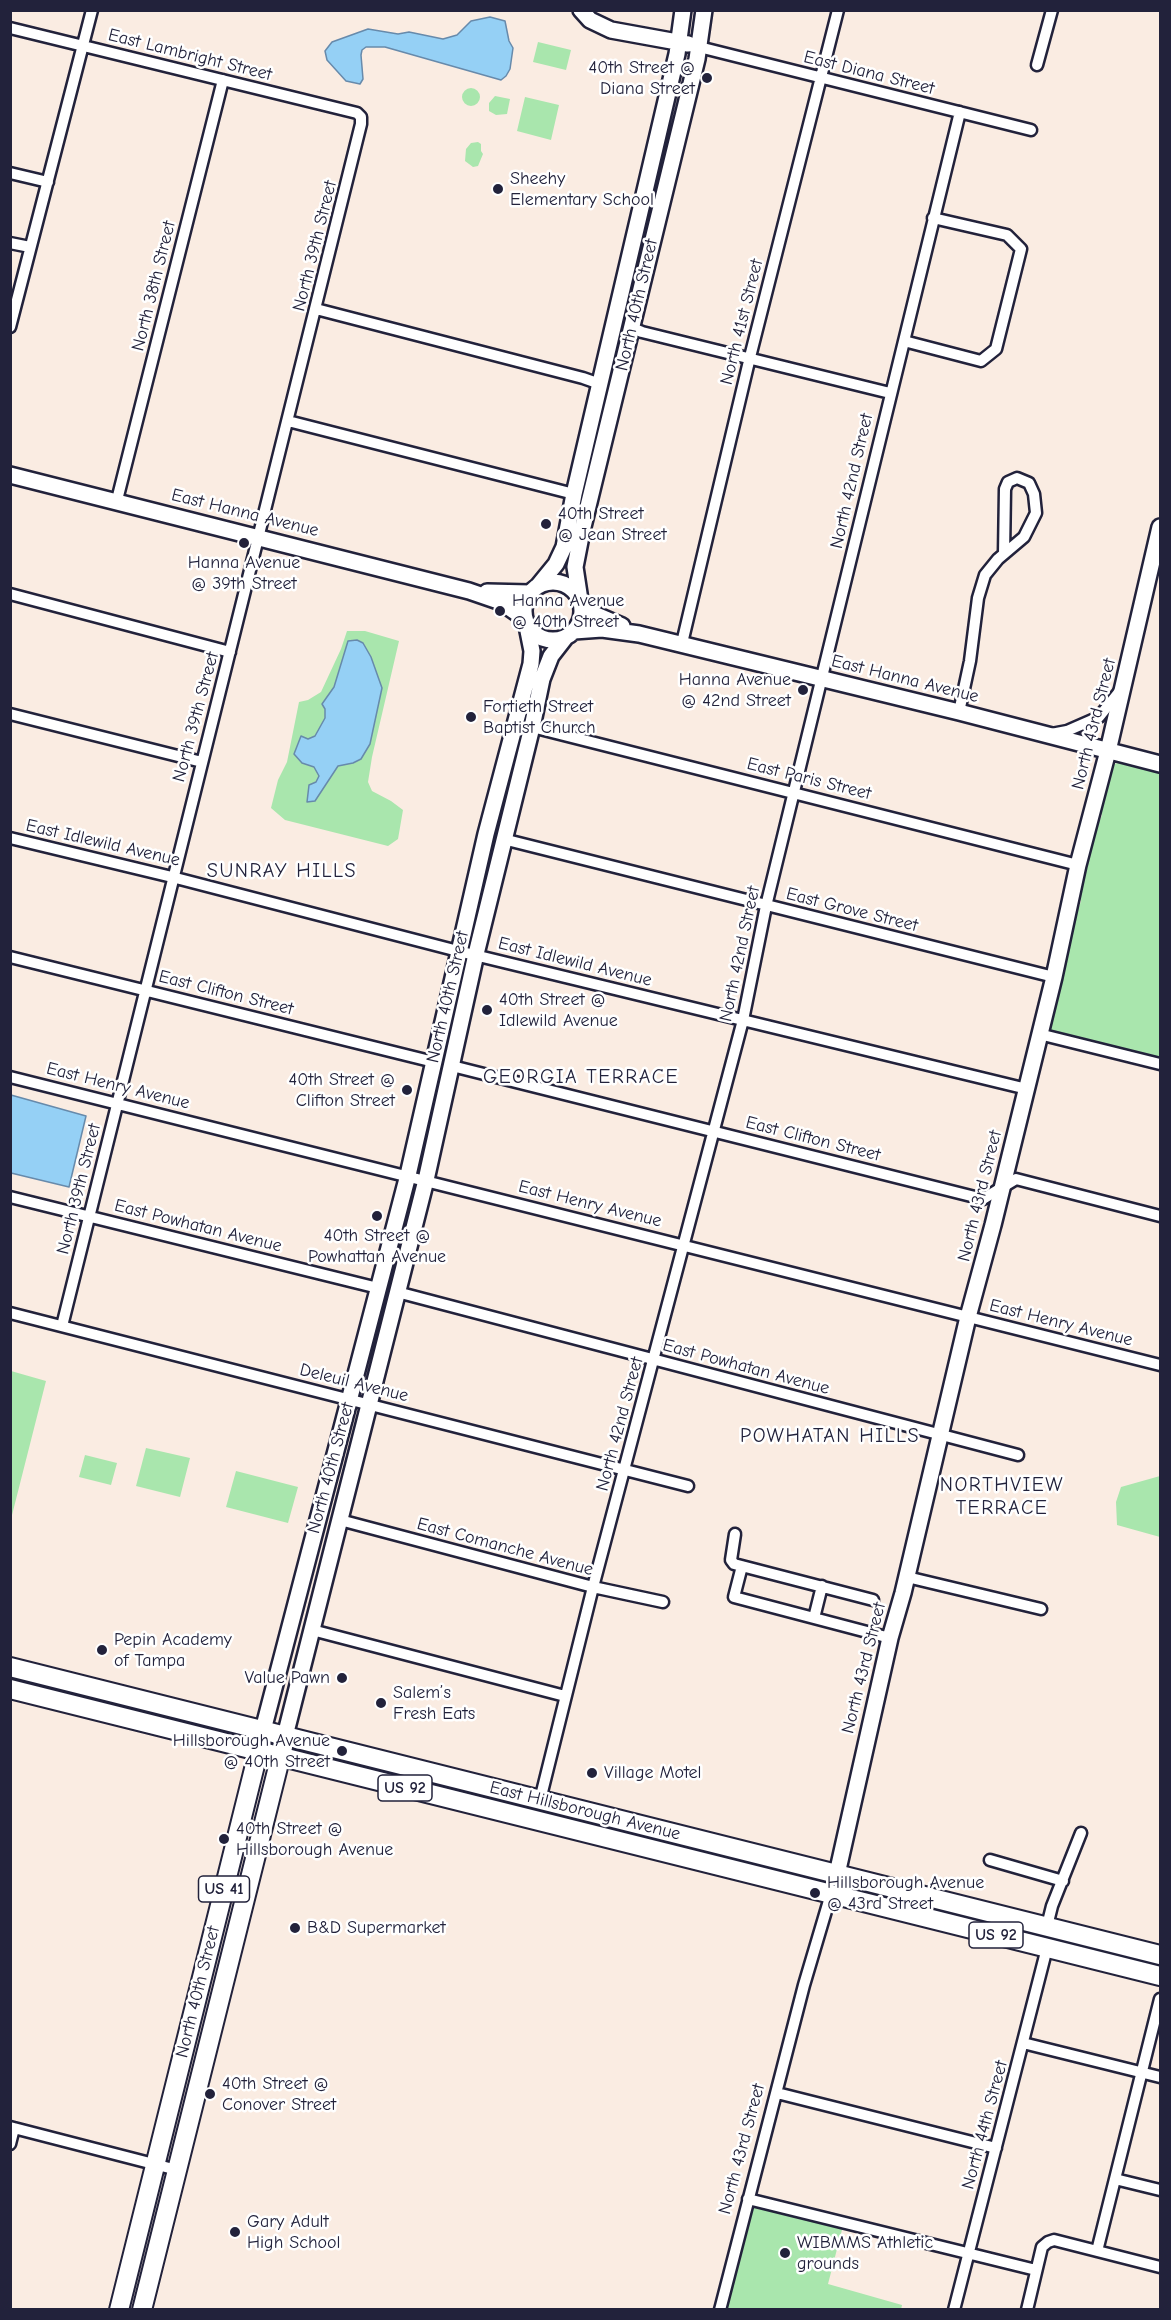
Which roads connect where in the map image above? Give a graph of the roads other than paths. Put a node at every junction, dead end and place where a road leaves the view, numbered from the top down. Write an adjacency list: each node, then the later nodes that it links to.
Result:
1 (92, 10): 9 (street)
2 (582, 10): 8 (main road)
3 (683, 10): 8 (main road, North 40th Street)
4 (704, 10): 10 (main road, North 40th Street)
5 (838, 10): 12 (street, North 41st Street)
6 (1052, 10): 11 (street)
7 (10, 28): 9 (street, East Lambright Street)
8 (679, 41): 10 (main road); 27 (main road, North 40th Street)
9 (83, 46): 13 (street, East Lambright Street); 18 (street)
10 (699, 47): 12 (street, East Diana Street); 24 (main road, North 40th Street)
11 (1037, 65)
12 (820, 78): 14 (street, East Diana Street); 26 (street, North 41st Street)
13 (223, 80): 15 (street, East Lambright Street); 33 (street, North 38th Street)
14 (960, 112): 16 (street, East Diana Street); 19 (street, North 42nd Street)
15 (361, 117): 22 (street, North 39th Street)
16 (1031, 130)
17 (10, 173): 18 (street)
18 (48, 182): 21 (street)
19 (933, 218): 25 (street, North 42nd Street); 25 (street)
20 (10, 243): 21 (street)
21 (30, 248): 23 (street)
22 (316, 309): 27 (street); 29 (street, North 39th Street)
23 (10, 327)
24 (632, 328): 26 (street); 30 (main road, North 40th Street)
25 (904, 341): 28 (street, North 42nd Street)
26 (750, 357): 28 (street); 44 (street, North 41st Street)
27 (600, 384): 30 (main road); 32 (main road, North 40th Street)
28 (890, 393): 46 (street, North 42nd Street)
29 (288, 421): 32 (street); 35 (street, North 39th Street)
30 (606, 434): 40 (main road, North 40th Street)
31 (10, 475): 33 (main road, East Hanna Avenue)
32 (574, 494): 37 (main road, North 40th Street)
33 (117, 500): 35 (main road, East Hanna Avenue)
34 (1161, 527): 47 (main road, North 43rd Street)
35 (259, 536): 38 (main road, East Hanna Avenue); 45 (street, North 39th Street)
36 (1004, 554): 36 (street); 48 (street)
37 (534, 589): 38 (main road, East Hanna Avenue); 40 (main road); 41 (main road)
38 (469, 591): 41 (main road, East Hanna Avenue)
39 (10, 594): 45 (street)
40 (581, 604): 42 (main road, East Hanna Avenue); 43 (main road)
41 (526, 622): 43 (main road); 61 (main road, North 40th Street)
42 (639, 634): 43 (main road, East Hanna Avenue); 44 (main road, East Hanna Avenue)
43 (570, 635): 50 (main road, North 40th Street)
44 (682, 644): 46 (main road, East Hanna Avenue)
45 (230, 652): 53 (street, North 39th Street)
46 (822, 679): 48 (main road, East Hanna Avenue); 55 (street, North 42nd Street)
47 (1125, 681): 51 (street); 52 (main road, North 43rd Street)
48 (959, 712): 51 (main road, East Hanna Avenue)
49 (10, 714): 53 (street)
50 (532, 727): 55 (street, East Paris Street); 57 (main road, North 40th Street)
51 (1045, 735): 52 (main road, East Hanna Avenue)
52 (1108, 751): 54 (main road, East Hanna Avenue); 58 (main road, North 43rd Street)
53 (202, 762): 59 (street, North 39th Street)
54 (1161, 765)
55 (794, 792): 58 (street, East Paris Street); 60 (street, North 42nd Street)
56 (10, 838): 59 (street, East Idlewild Avenue)
57 (503, 839): 60 (street, East Grove Street); 62 (main road, North 40th Street)
58 (1078, 866): 64 (main road, North 43rd Street)
59 (172, 877): 61 (street, East Idlewild Avenue); 65 (street, North 39th Street)
60 (766, 906): 64 (street, East Grove Street); 66 (street, North 42nd Street)
61 (458, 951): 62 (street, East Idlewild Avenue); 68 (main road, North 40th Street)
62 (476, 954): 66 (street, East Idlewild Avenue); 70 (main road, North 40th Street)
63 (10, 957): 65 (street, East Clifton Street)
64 (1054, 977): 67 (main road, North 43rd Street)
65 (144, 990): 68 (street, East Clifton Street); 73 (street, North 39th Street)
66 (743, 1020): 72 (street, East Idlewild Avenue); 74 (street, North 42nd Street)
67 (1039, 1034): 69 (street); 72 (main road, North 43rd Street)
68 (434, 1062): 75 (main road, North 40th Street)
69 (1161, 1064)
70 (452, 1066): 74 (street, East Clifton Street); 76 (main road, North 40th Street)
71 (10, 1077): 73 (street, East Henry Avenue)
72 (1027, 1089): 77 (main road, North 43rd Street)
73 (117, 1103): 75 (street, East Henry Avenue); 80 (street, North 39th Street)
74 (715, 1132): 77 (street, East Clifton Street); 81 (street, North 42nd Street)
75 (408, 1175): 76 (street, East Henry Avenue); 82 (main road, North 40th Street)
76 (426, 1180): 81 (street, East Henry Avenue); 83 (main road, North 40th Street)
77 (1002, 1189): 79 (street, East Clifton Street); 85 (main road, North 43rd Street)
78 (10, 1197): 80 (street, East Powhatan Avenue)
79 (1161, 1216)
80 (89, 1217): 82 (street, East Powhatan Avenue); 86 (street, North 39th Street)
81 (685, 1245): 85 (street, East Henry Avenue); 87 (street, North 42nd Street)
82 (378, 1287): 89 (main road, North 40th Street)
83 (397, 1292): 87 (street, East Powhatan Avenue); 90 (main road, North 40th Street)
84 (10, 1313): 86 (street, Deleuil Avenue)
85 (968, 1317): 88 (street, East Henry Avenue); 91 (main road, North 43rd Street)
86 (62, 1326): 89 (street, Deleuil Avenue)
87 (654, 1360): 91 (street, East Powhatan Avenue); 93 (street, North 42nd Street)
88 (1161, 1365)
89 (350, 1399): 90 (street, Deleuil Avenue); 110 (main road, North 40th Street)
90 (369, 1404): 93 (street, Deleuil Avenue); 95 (main road, North 40th Street)
91 (940, 1435): 92 (street, East Powhatan Avenue); 98 (main road, North 43rd Street)
92 (1018, 1455)
93 (625, 1470): 94 (street, Deleuil Avenue); 100 (street, North 42nd Street)
94 (688, 1486)
95 (340, 1520): 100 (street, East Comanche Avenue); 105 (main road, North 40th Street)
96 (735, 1534): 97 (street)
97 (742, 1566): 99 (street); 104 (street)
98 (907, 1577): 103 (street); 106 (main road, North 43rd Street)
99 (822, 1586): 101 (street); 104 (street)
100 (593, 1587): 102 (street, East Comanche Avenue); 109 (street, North 42nd Street)
101 (873, 1600)
102 (663, 1602)
103 (1041, 1609)
104 (814, 1618): 106 (street)
105 (312, 1630): 109 (street); 111 (main road, North 40th Street)
106 (890, 1638): 117 (main road, North 43rd Street)
107 (13, 1668): 110 (main road, East Hillsborough Avenue)
108 (10, 1689): 112 (main road, East Hillsborough Avenue)
109 (565, 1696): 114 (street, North 42nd Street)
110 (264, 1730): 111 (main road, East Hillsborough Avenue); 112 (main road, North 40th Street)
111 (285, 1736): 113 (main road, North 40th Street / US 41); 114 (main road, East Hillsborough Avenue / US 92)
112 (258, 1750): 113 (main road, East Hillsborough Avenue / US 92); 134 (main road, North 40th Street / US 41)
113 (280, 1756): 120 (main road, East Hillsborough Avenue / US 92); 135 (main road, North 40th Street / US 41)
114 (540, 1800): 117 (main road, East Hillsborough Avenue / US 92)
115 (1081, 1833): 118 (street)
116 (990, 1860): 118 (street)
117 (837, 1874): 119 (main road, East Hillsborough Avenue / US 92); 120 (main road)
118 (1063, 1881): 122 (street)
119 (867, 1882): 121 (main road); 122 (main road, East Hillsborough Avenue / US 92)
120 (798, 1886): 121 (main road, East Hillsborough Avenue / US 92)
121 (831, 1894): 123 (main road, East Hillsborough Avenue / US 92); 130 (street, North 43rd Street)
122 (1047, 1926): 124 (main road, East Hillsborough Avenue / US 92)
123 (1047, 1948): 125 (main road, East Hillsborough Avenue / US 92); 127 (street, North 44th Street)
124 (1161, 1955)
125 (1161, 1976)
126 (1161, 1999): 128 (street)
127 (1023, 2043): 128 (street); 133 (street, North 44th Street)
128 (1142, 2072): 129 (street); 136 (street)
129 (1161, 2077)
130 (777, 2093): 133 (street); 138 (street, North 43rd Street)
131 (13, 2128): 132 (street); 134 (street)
132 (10, 2144)
133 (996, 2148): 140 (street, North 44th Street)
134 (156, 2165): 135 (street); 143 (main road, North 40th Street / US 41)
135 (177, 2170): 144 (main road, North 40th Street / US 41)
136 (1115, 2179): 137 (street); 139 (street)
137 (1161, 2190)
138 (748, 2199): 140 (street); 145 (street, North 43rd Street)
139 (1097, 2251): 141 (street); 142 (street)
140 (968, 2253): 142 (street); 146 (street, North 44th Street)
141 (1161, 2267)
142 (1036, 2270): 147 (street)
143 (119, 2310)
144 (142, 2310)
145 (720, 2310)
146 (954, 2310)
147 (1027, 2310)

